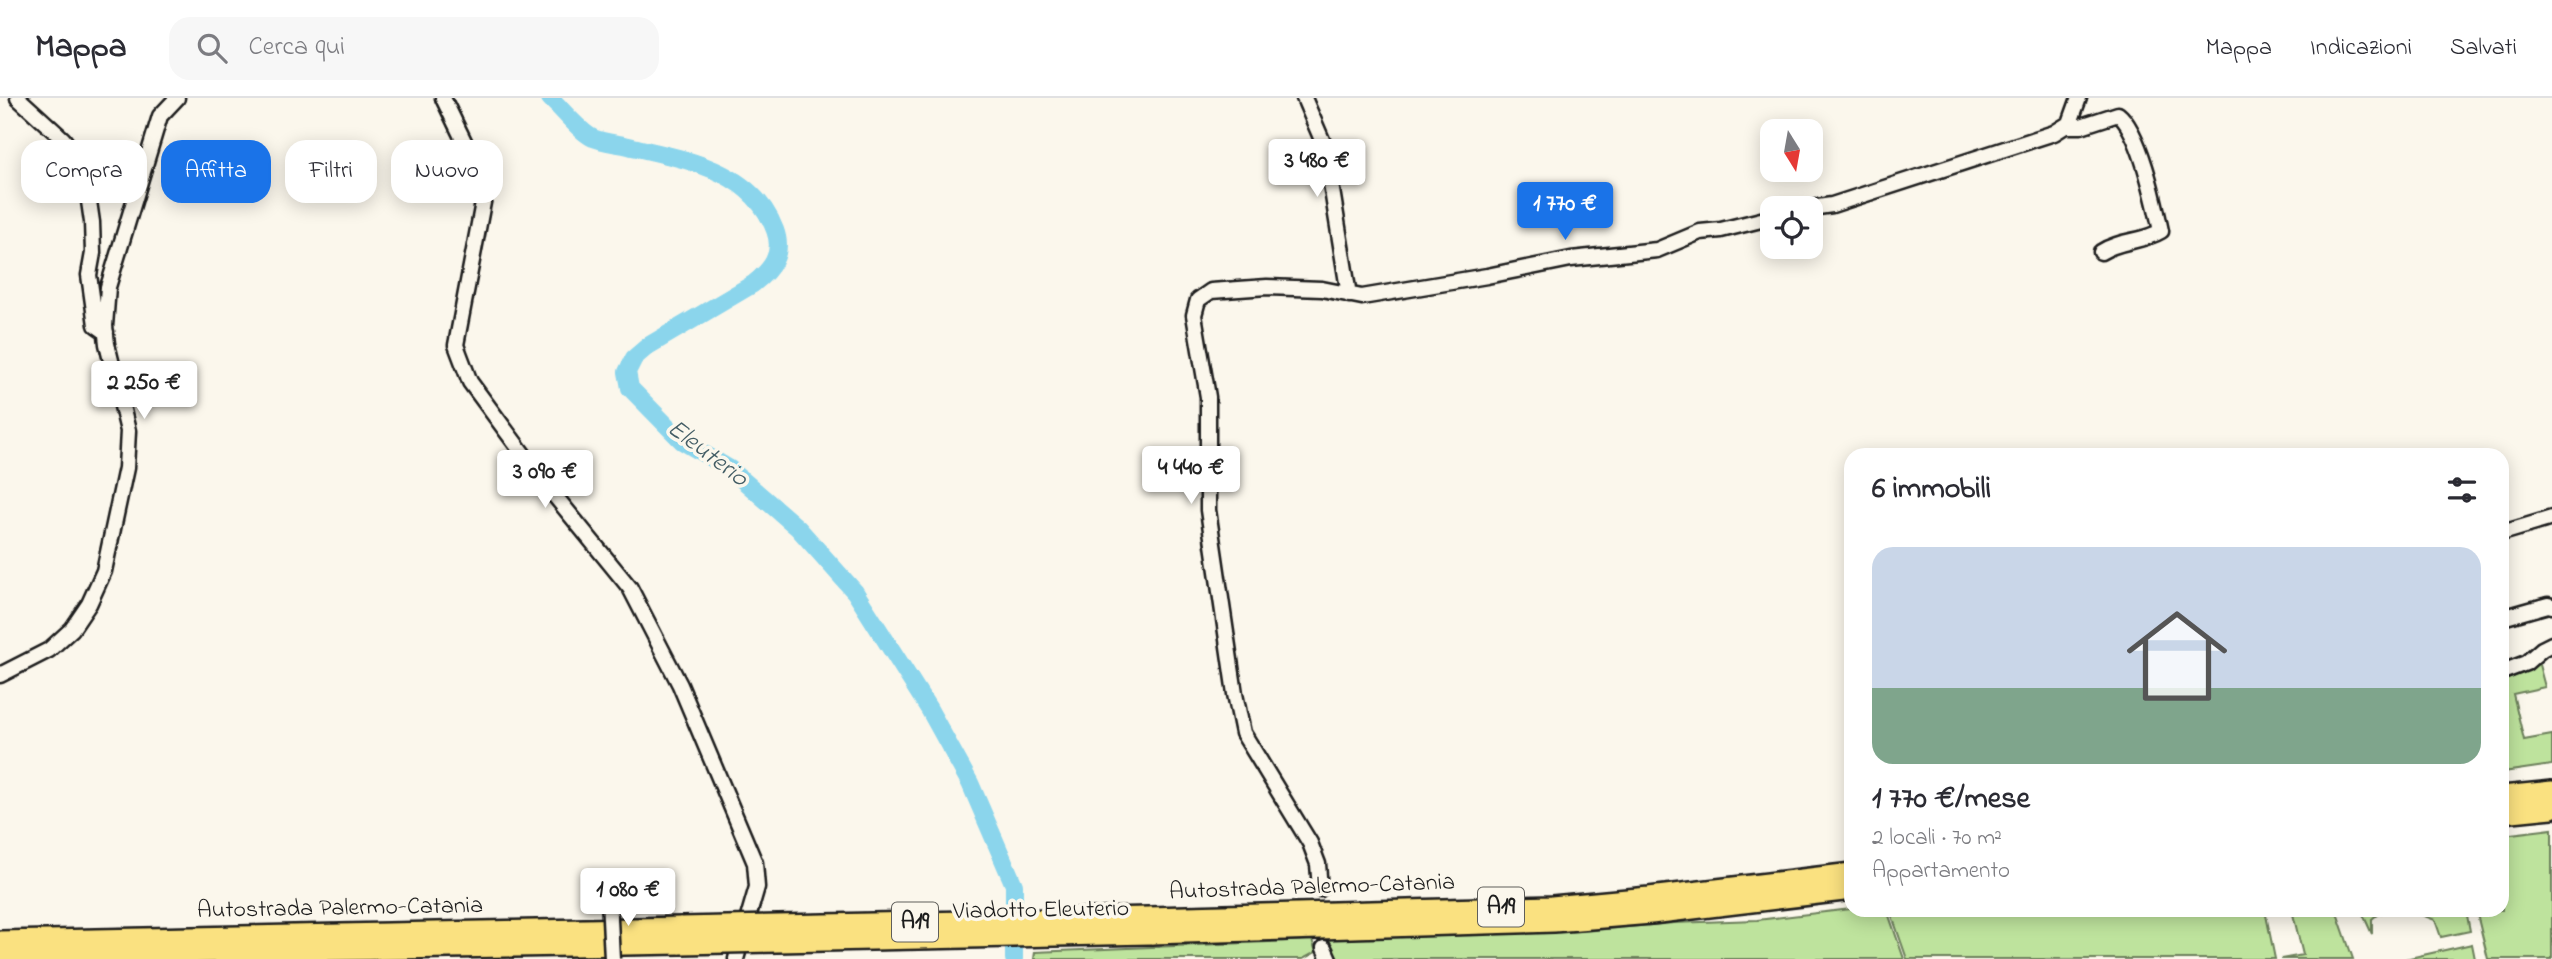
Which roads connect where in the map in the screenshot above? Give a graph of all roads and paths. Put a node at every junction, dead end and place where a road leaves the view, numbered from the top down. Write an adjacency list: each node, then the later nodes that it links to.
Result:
1 (18, 98): 11 (street)
2 (177, 98): 11 (street)
3 (443, 98): 32 (street)
4 (1304, 98): 10 (street)
5 (2079, 98): 6 (street)
6 (2066, 126): 7 (street); 9 (street)
7 (1823, 206)
8 (1760, 220): 10 (street)
9 (2101, 252)
10 (1349, 295): 24 (street)
11 (106, 332): 18 (street)
12 (2552, 518): 13 (street)
13 (2509, 531)
14 (2552, 606): 15 (street)
15 (2509, 616)
16 (2552, 644): 17 (street)
17 (2509, 669)
18 (0, 675)
19 (2552, 790): 20 (highway)
20 (2509, 795)
21 (2552, 808): 22 (highway)
22 (2509, 812)
23 (1844, 874): 27 (highway, Autostrada Palermo-Catania / A19)
24 (1320, 889)
25 (1844, 891): 27 (highway, Autostrada Palermo-Catania / A19)
26 (609, 899): 31 (street, bridge)
27 (1150, 925): 28 (highway, Viadotto Eleuterio / A19, bridge)
28 (681, 935): 29 (highway, Autostrada Palermo-Catania / A19); 30 (highway, Autostrada Palermo-Catania / A19)
29 (0, 941)
30 (0, 956)
31 (612, 959)
32 (736, 959)

